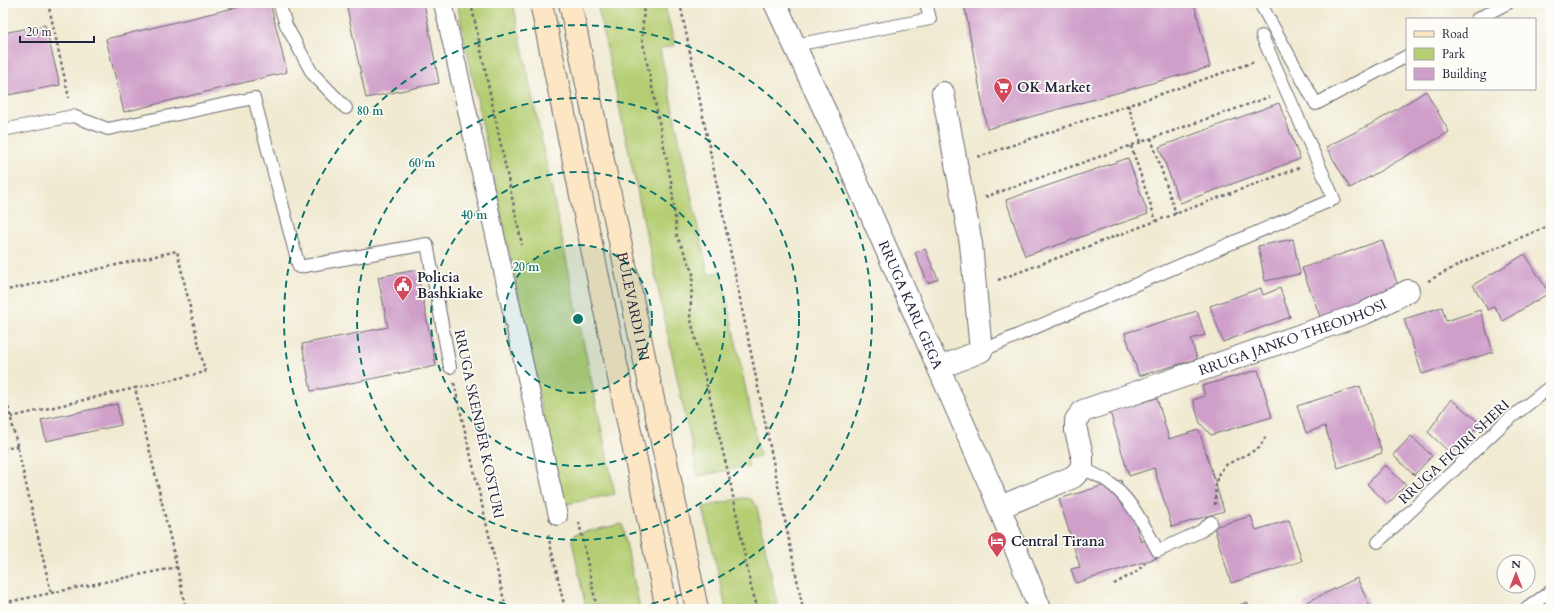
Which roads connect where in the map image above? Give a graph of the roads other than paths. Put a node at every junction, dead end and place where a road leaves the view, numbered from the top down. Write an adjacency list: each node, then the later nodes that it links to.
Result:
1 (279, 3): 14 (lane)
2 (442, 3): 23 (street)
3 (541, 3): 27 (main road, BULEVARDI I RI)
4 (570, 3): 28 (main road, BULEVARDI I RI)
5 (775, 3): 11 (street, RRUGA KARL GEGA)
6 (926, 3): 11 (lane)
7 (1260, 3): 12 (lane)
8 (1508, 3): 9 (lane)
9 (1479, 18)
10 (1262, 36): 17 (lane)
11 (795, 44): 19 (street, RRUGA KARL GEGA)
12 (1406, 57)
13 (942, 93): 17 (street)
14 (346, 108)
15 (3, 130): 18 (lane, RRUGA SKENDER KOSTURI)
16 (1408, 291): 21 (street, RRUGA JANKO THEODHOSI)
17 (981, 351): 19 (street)
18 (450, 367)
19 (939, 368): 22 (street, RRUGA KARL GEGA)
20 (1551, 386): 25 (lane, RRUGA FIQIRI SHERI)
21 (1082, 468): 22 (street); 24 (lane)
22 (1000, 507): 29 (street, RRUGA KARL GEGA)
23 (558, 516)
24 (1211, 522)
25 (1378, 542)
26 (1551, 591): 30 (lane)
27 (667, 609)
28 (697, 609)
29 (1040, 609)
30 (1526, 609)

